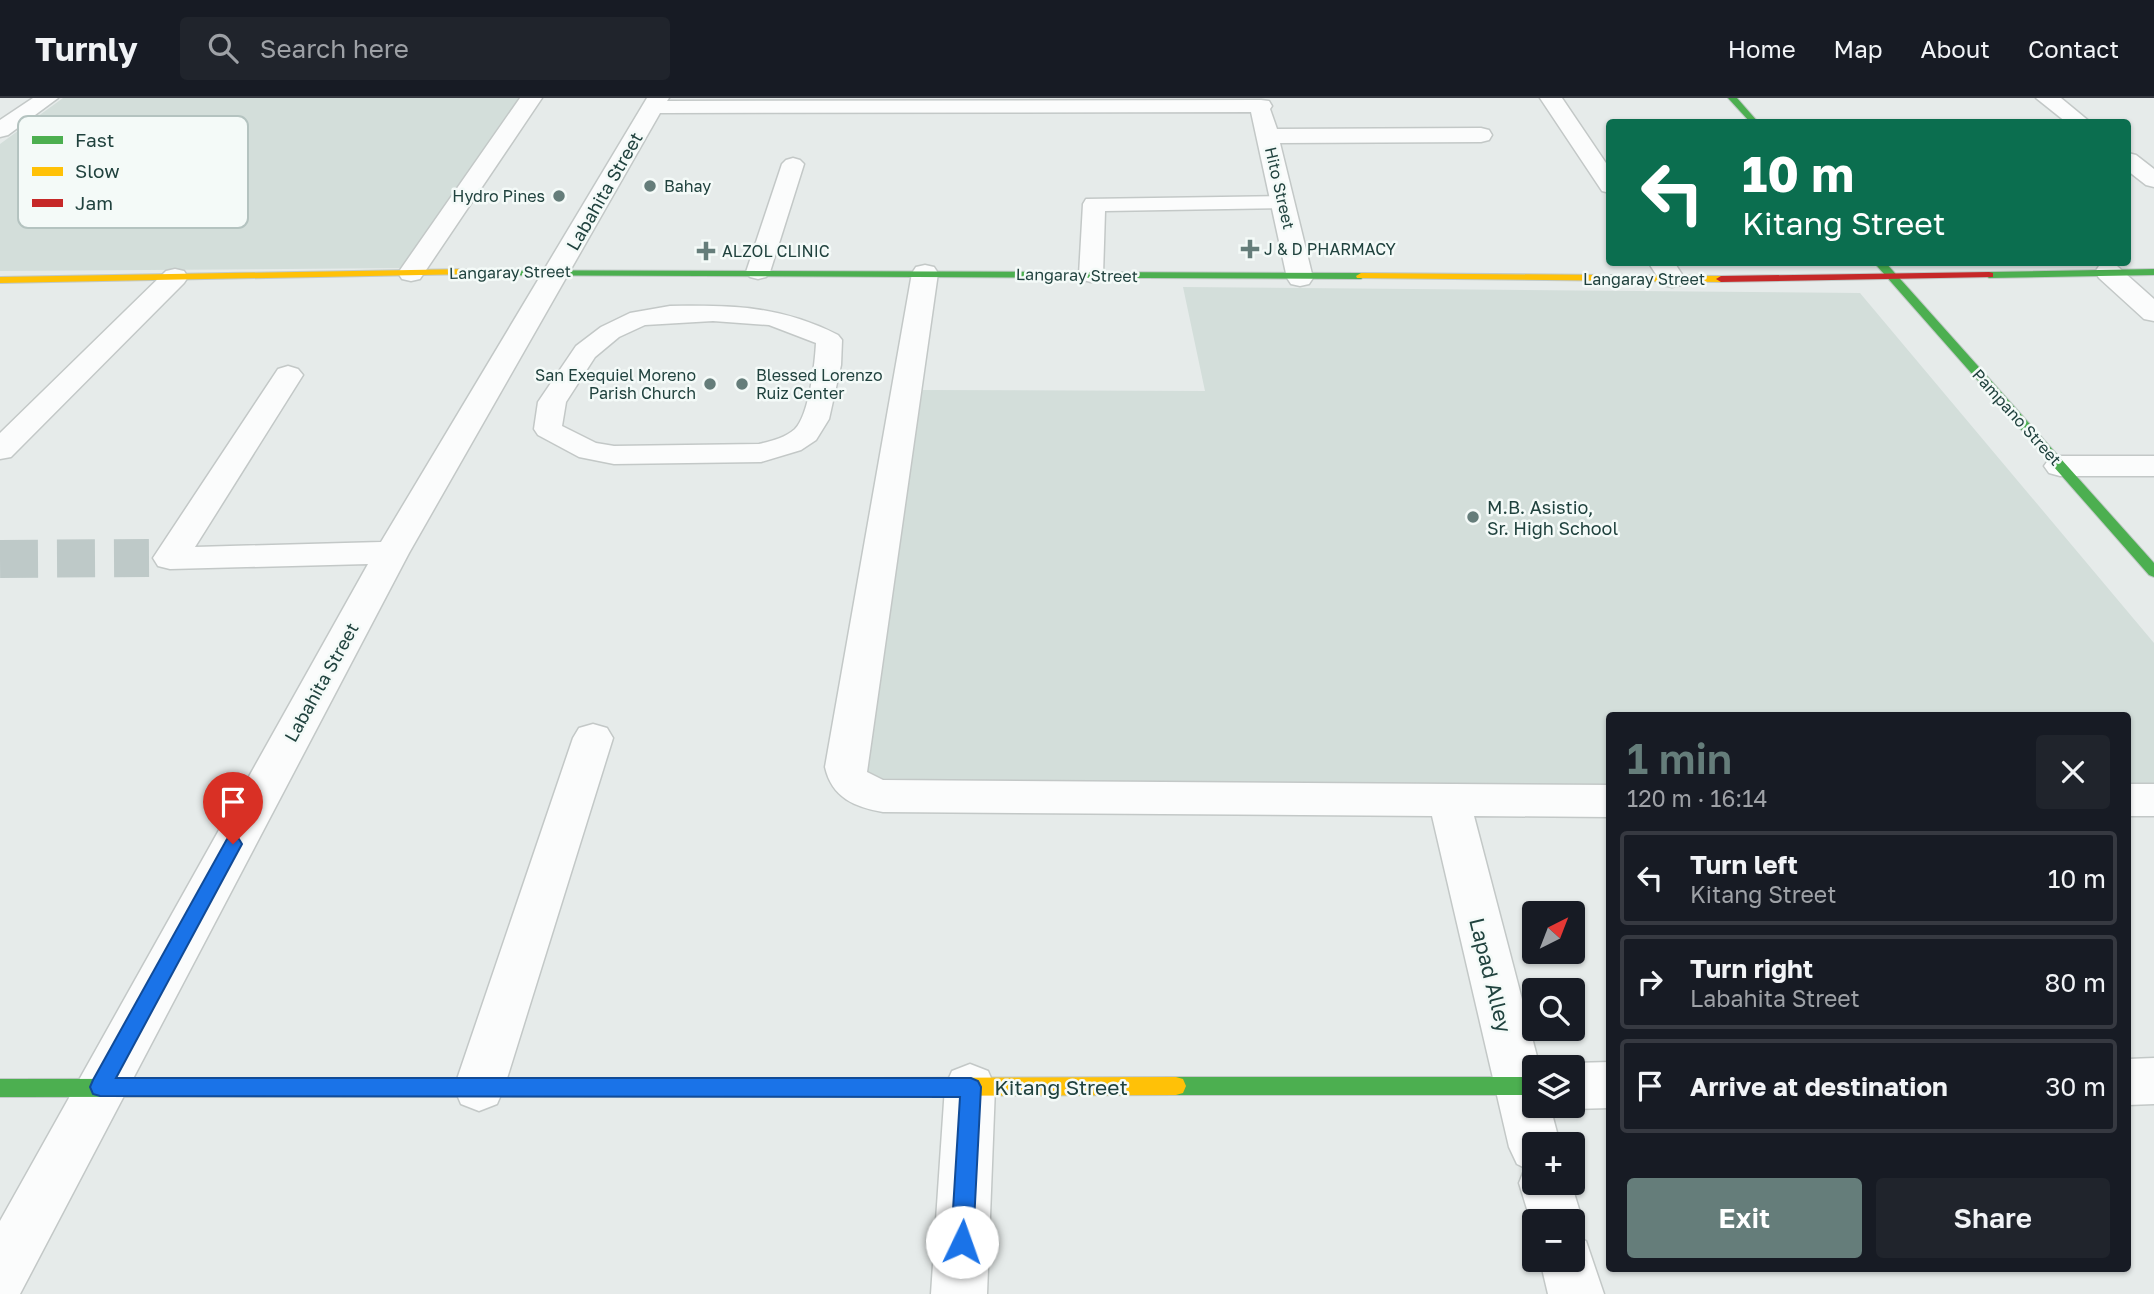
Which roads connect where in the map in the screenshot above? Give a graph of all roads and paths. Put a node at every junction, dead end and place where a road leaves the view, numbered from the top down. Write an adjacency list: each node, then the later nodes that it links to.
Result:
1 (47, 98): 9 (street)
2 (531, 98): 27 (street)
3 (1551, 98): 18 (street)
4 (1732, 98): 11 (street)
5 (2047, 98): 12 (street)
6 (655, 102): 7 (street); 22 (street, Labahita Street)
7 (958, 102): 8 (street)
8 (1260, 102): 15 (street, Hito Street)
9 (21, 116)
10 (18, 118): 13 (street)
11 (1751, 119)
12 (2075, 119)
13 (0, 130)
14 (1481, 135): 15 (street)
15 (1268, 136): 20 (street, Hito Street)
16 (2131, 162): 19 (street)
17 (793, 164): 24 (lane)
18 (1606, 180)
19 (2154, 180)
20 (1283, 203): 29 (lane); 32 (street, Hito Street)
21 (1883, 266): 31 (street, Pampano Street)
22 (557, 271): 24 (street, Langaray Street); 27 (street, Langaray Street); 40 (street, Labahita Street)
23 (1667, 271): 31 (street, Langaray Street); 32 (street, Langaray Street)
24 (768, 272): 28 (street, Langaray Street); 35 (lane)
25 (2108, 272): 26 (street, Langaray Street); 31 (street, Langaray Street); 34 (street)
26 (2154, 272)
27 (411, 273): 30 (street, Langaray Street)
28 (925, 273): 29 (street, Langaray Street); 45 (street)
29 (1091, 275): 32 (street, Langaray Street)
30 (175, 277): 33 (street, Langaray Street); 37 (street)
31 (1892, 277): 38 (street, Pampano Street)
32 (1300, 278)
33 (0, 280)
34 (2154, 313)
35 (763, 314): 35 (lane)
36 (288, 375): 40 (street)
37 (0, 450)
38 (2060, 466): 39 (street); 41 (street, Pampano Street)
39 (2154, 466)
40 (392, 553): 53 (street, Labahita Street)
41 (2154, 572)
42 (593, 738): 56 (street)
43 (2131, 800): 44 (street)
44 (2154, 800)
45 (1449, 801): 46 (street); 47 (street, Lapad Alley)
46 (1606, 801)
47 (1522, 1071)
48 (2154, 1081): 49 (street)
49 (2131, 1082)
50 (1606, 1085): 52 (street)
51 (1522, 1086): 54 (street, Kitang Street)
52 (1585, 1086)
53 (100, 1087): 55 (street, Kitang Street); 56 (street, Kitang Street); 58 (street, Labahita Street)
54 (971, 1087): 56 (street, Kitang Street); 59 (street)
55 (0, 1088)
56 (480, 1088)
57 (1570, 1272): 60 (street)
58 (0, 1275)
59 (959, 1294)
60 (1576, 1294)

